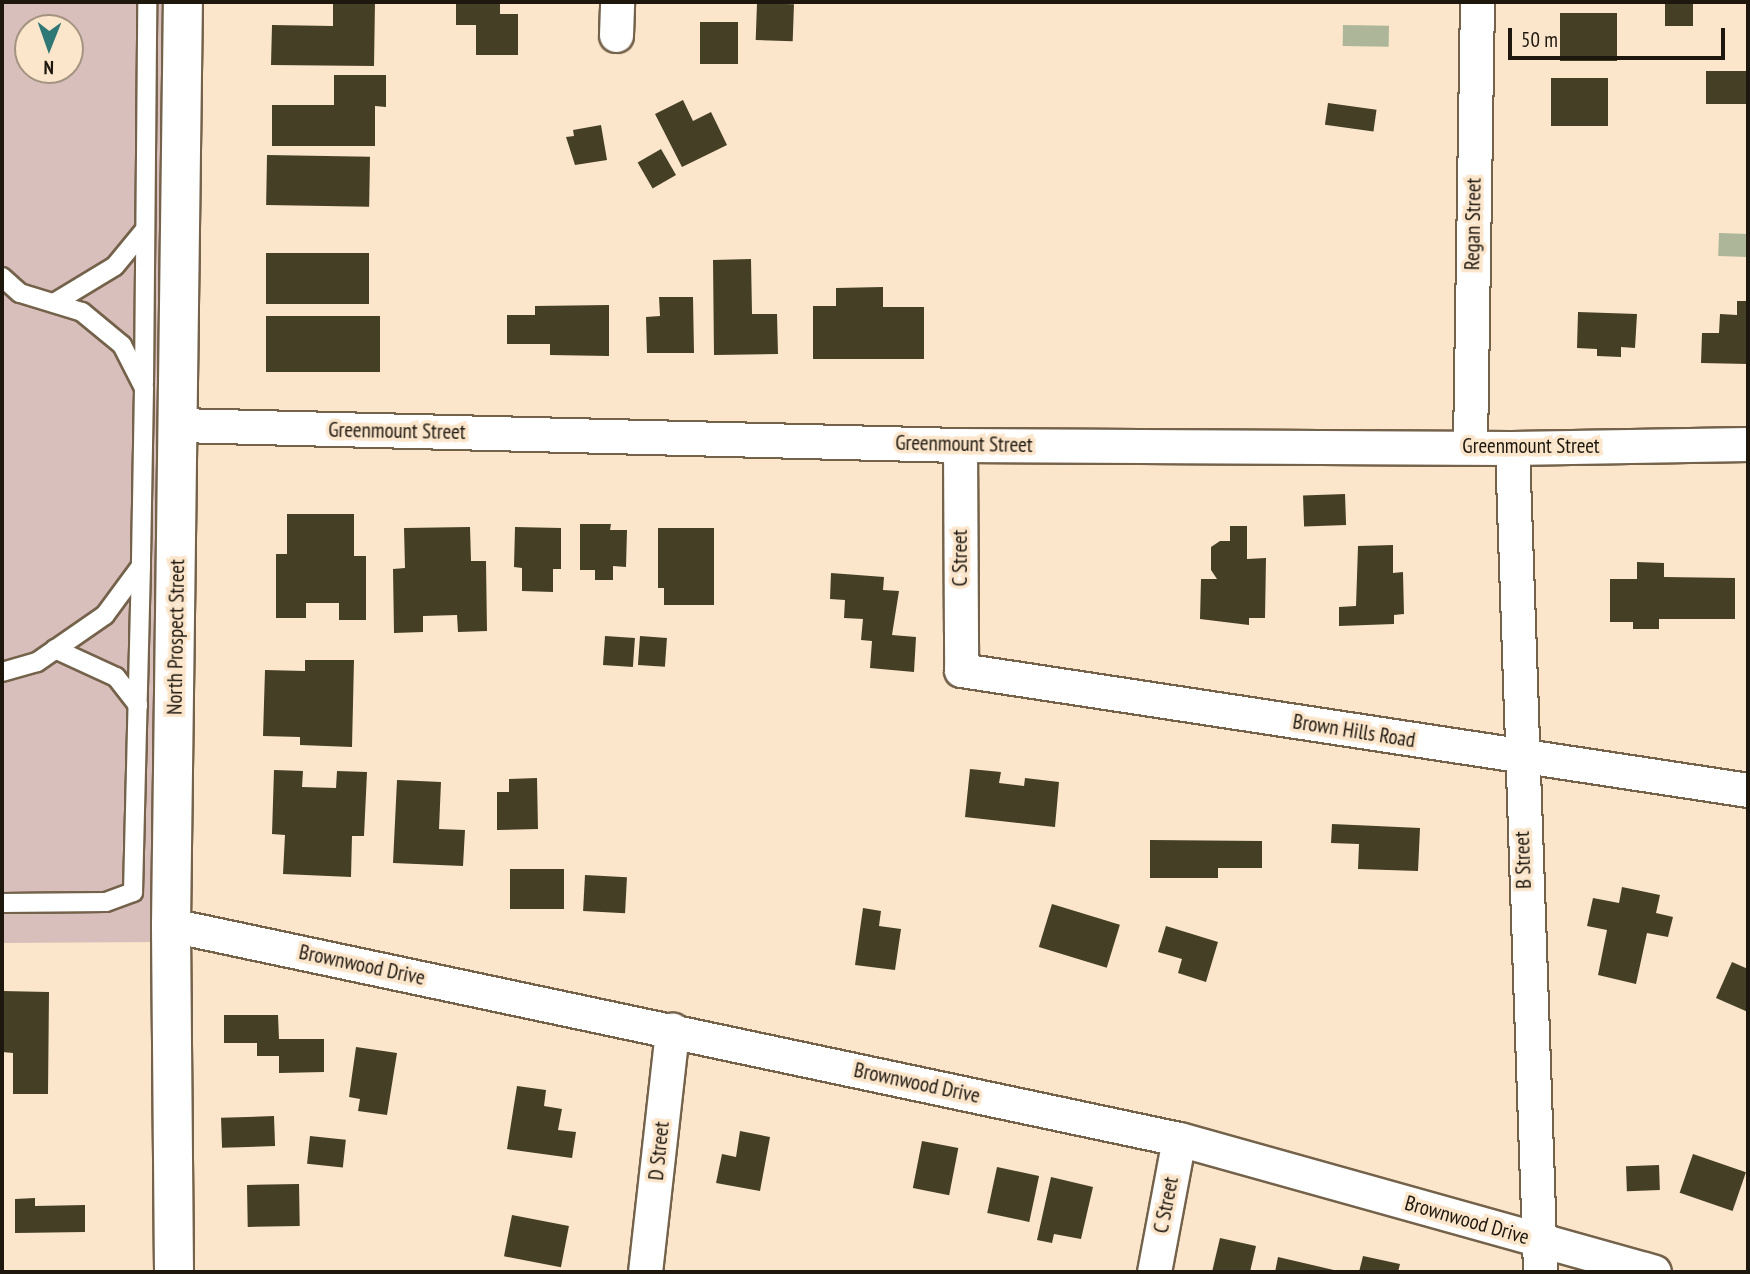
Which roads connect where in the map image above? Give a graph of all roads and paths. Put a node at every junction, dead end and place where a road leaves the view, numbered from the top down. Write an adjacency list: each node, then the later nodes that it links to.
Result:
1 (147, 2): 6 (lane)
2 (183, 2): 12 (street, North Prospect Street)
3 (617, 2): 5 (street)
4 (1477, 2): 15 (street, Regan Street)
5 (616, 35)
6 (143, 232): 10 (lane); 11 (lane)
7 (2, 277): 8 (lane)
8 (20, 293): 9 (lane); 10 (lane)
9 (2, 298)
10 (54, 303): 11 (lane)
11 (144, 388): 17 (lane)
12 (180, 425): 14 (street, Greenmount Street); 25 (street, North Prospect Street)
13 (1748, 444): 16 (street, Greenmount Street)
14 (960, 445): 15 (street, Greenmount Street); 19 (street, C Street)
15 (1470, 446): 16 (street, Greenmount Street)
16 (1512, 448): 22 (street, B Street)
17 (141, 566): 18 (lane); 21 (lane)
18 (55, 649): 20 (lane); 21 (lane)
19 (961, 670): 22 (street, Brown Hills Road)
20 (2, 673)
21 (138, 705): 24 (lane)
22 (1519, 757): 23 (street, Brown Hills Road); 28 (street, B Street)
23 (1748, 789)
24 (2, 903)
25 (172, 925): 26 (street, Brownwood Drive); 29 (street, North Prospect Street)
26 (672, 1030): 27 (street, Brownwood Drive); 30 (street, D Street)
27 (1179, 1139): 28 (street, Brownwood Drive); 31 (street, C Street)
28 (1536, 1239): 32 (street, B Street); 33 (street, Brownwood Drive)
29 (174, 1272)
30 (645, 1272)
31 (1154, 1272)
32 (1540, 1272)
33 (1654, 1272)

